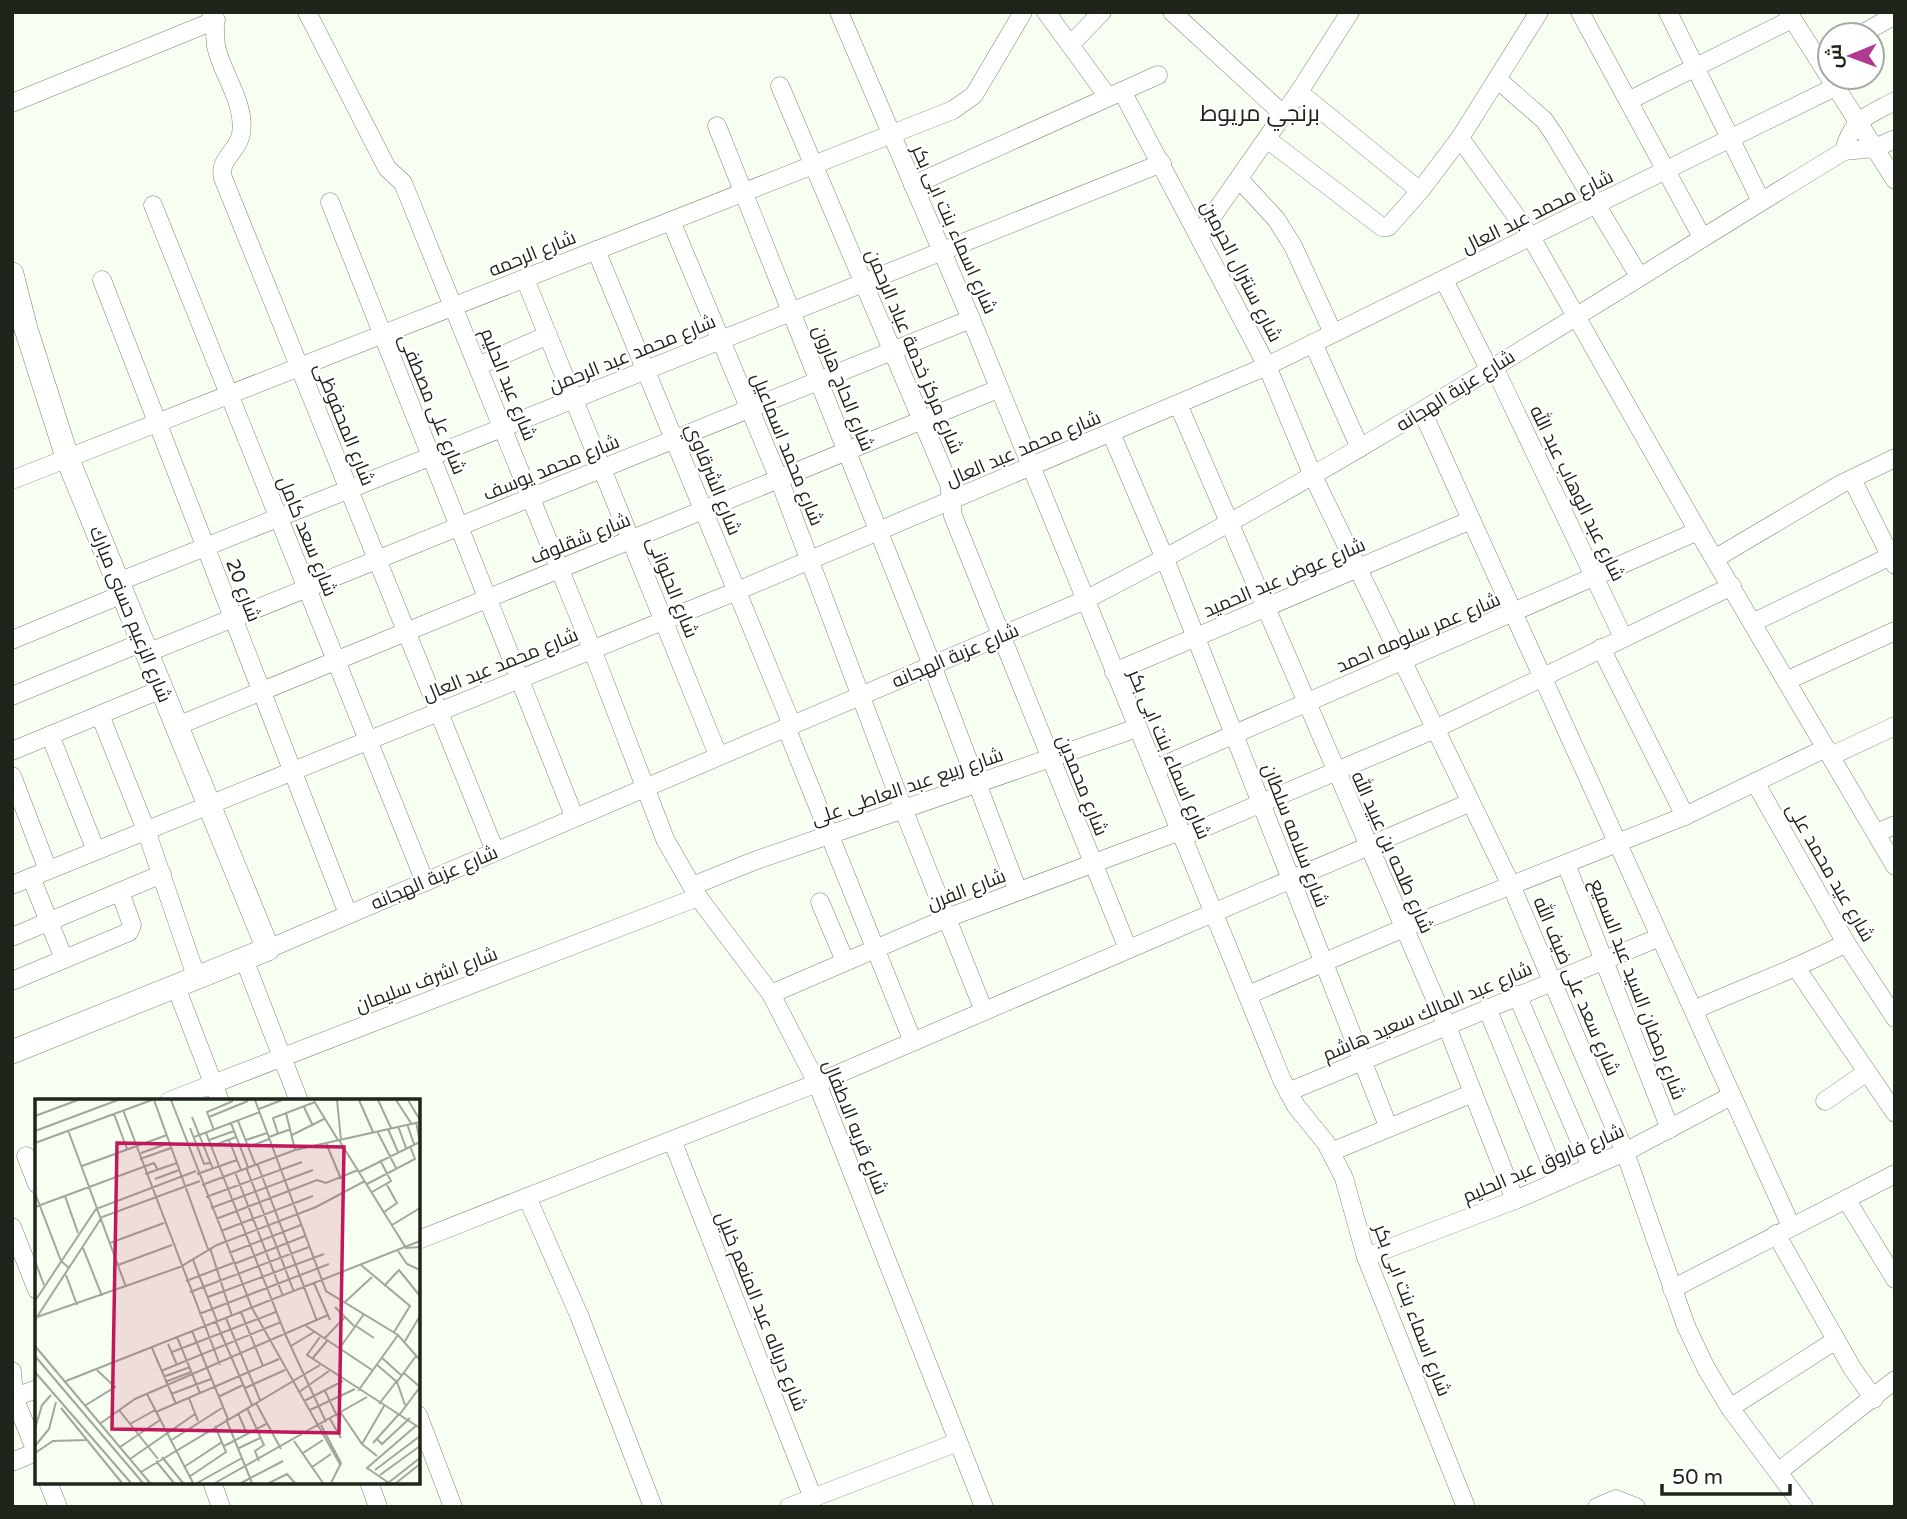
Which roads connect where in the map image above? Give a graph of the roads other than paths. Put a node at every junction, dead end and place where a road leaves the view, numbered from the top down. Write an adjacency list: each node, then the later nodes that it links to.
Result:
1 (307, 12): 60 (street, شارع عبد الحليم)
2 (839, 12): 29 (street, شارع اسماء بنت ابى بكر)
3 (1023, 12): 29 (street, شارع الرحمه)
4 (1046, 12): 13 (street, شارع سنترال الحرمين)
5 (1102, 12): 13 (street)
6 (1172, 12): 26 (street)
7 (1539, 12): 17 (street)
8 (1580, 12): 23 (street)
9 (1668, 12): 15 (street)
10 (1349, 13): 21 (street)
11 (214, 16): 25 (street); 73 (street, شارع المحفوظى)
12 (1790, 16): 14 (street); 15 (street)
13 (1070, 45): 22 (street, شارع سنترال الحرمين)
14 (1816, 47)
15 (1695, 68): 23 (street); 33 (street)
16 (1158, 75): 22 (street)
17 (1497, 79): 30 (street); 46 (street)
18 (780, 86): 37 (street, شارع مركز خدمة عباد الرحمن)
19 (1827, 91): 33 (street, شارع محمد عبد العال)
20 (1837, 91): 27 (street)
21 (1299, 92): 26 (street); 42 (street)
22 (1115, 94): 36 (street, شارع سنترال الحرمين); 41 (street)
23 (1630, 100): 38 (street)
24 (1895, 101): 27 (street)
25 (12, 103)
26 (1284, 115): 31 (street)
27 (1856, 122): 34 (street); 35 (street)
28 (716, 126): 43 (street, شارع الحاج هارون)
29 (890, 134): 37 (street, شارع الرحمه); 41 (street, شارع اسماء بنت ابى بكر)
30 (1460, 138): 42 (street); 50 (street)
31 (1267, 139): 39 (street); 42 (street)
32 (1895, 139): 34 (street)
33 (1731, 140): 38 (street, شارع محمد عبد العال); 44 (street)
34 (1875, 148): 35 (street); 40 (street)
35 (1844, 151): 44 (street, شارع عزبة الهجانه)
36 (1161, 163): 49 (street, شارع سنترال الحرمين); 53 (street, شارع محمد عبد الرحمن)
37 (814, 165): 43 (street, شارع الرحمه); 59 (street, شارع مركز خدمة عباد الرحمن)
38 (1668, 170): 46 (street, شارع محمد عبد العال); 51 (street)
39 (1240, 180): 49 (street); 65 (street)
40 (1895, 180)
41 (913, 185): 53 (street, شارع اسماء بنت ابى بكر)
42 (1420, 191)
43 (743, 193): 48 (street, شارع الرحمه); 61 (street, شارع الحاج هارون)
44 (1761, 201): 51 (street, شارع عزبة الهجانه)
45 (330, 202): 66 (street, شارع على مصطفى)
46 (1598, 204): 50 (street, شارع محمد عبد العال); 55 (street)
47 (153, 205): 78 (street, شارع سعد كامل)
48 (671, 221): 52 (street, شارع الرحمه); 68 (street, شارع محمد اسماعيل)
49 (1200, 234): 72 (street, شارع سنترال الحرمين)
50 (1531, 237): 58 (street, شارع محمد عبد العال); 62 (street)
51 (1702, 237): 55 (street, شارع عزبة الهجانه)
52 (596, 250): 56 (street, شارع الرحمه); 75 (street, شارع الشرقاوي)
53 (942, 251): 59 (street, شارع محمد عبد الرحمن); 63 (street, شارع اسماء بنت ابى بكر)
54 (12, 274): 64 (street, شارع الزعيم حسنى مبارك)
55 (1639, 276): 62 (street, شارع عزبة الهجانه)
56 (525, 279): 60 (street, شارع الرحمه); 67 (street, شارع الحلوانى)
57 (102, 280): 84 (street, شارع 20)
58 (1444, 280): 65 (street, شارع محمد عبد العال); 74 (street, شارع عبد الوهاب عبد الله)
59 (863, 282): 61 (street, شارع محمد عبد الرحمن); 70 (street, شارع مركز خدمة عباد الرحمن)
60 (455, 306): 66 (street, شارع الرحمه); 71 (street, شارع عبد الحليم)
61 (791, 312): 68 (street, شارع محمد عبد الرحمن); 76 (street, شارع الحاج هارون)
62 (1574, 316): 74 (street, شارع عزبة الهجانه); 107 (street)
63 (971, 319): 70 (street, شارع محمد يوسف); 77 (street, شارع اسماء بنت ابى بكر)
64 (19, 330): 92 (street, شارع الزعيم حسنى مبارك)
65 (1333, 333): 69 (street, شارع محمد عبد العال)
66 (383, 335): 73 (street, شارع الرحمه); 90 (street, شارع على مصطفى)
67 (548, 335): 71 (street); 79 (street, شارع الحلوانى)
68 (720, 340): 75 (street, شارع محمد عبد الرحمن); 81 (street, شارع محمد اسماعيل)
69 (1313, 343): 72 (street, شارع محمد عبد العال); 88 (street)
70 (892, 351): 76 (street, شارع محمد يوسف); 83 (street, شارع مركز خدمة عباد الرحمن)
71 (478, 366): 85 (street, شارع عبد الحليم)
72 (1267, 366): 80 (street, شارع محمد عبد العال); 95 (street, شارع سنترال الحرمين)
73 (300, 368): 78 (street, شارع الرحمه); 99 (street, شارع المحفوظى)
74 (1491, 368): 82 (street, شارع عزبة الهجانه); 118 (street, شارع عبد الوهاب عبد الله)
75 (646, 370): 79 (street, شارع محمد عبد الرحمن); 87 (street, شارع الشرقاوي)
76 (818, 381): 81 (street, شارع محمد يوسف); 89 (street, شارع الحاج هارون)
77 (998, 389): 83 (street, شارع شقلوف); 93 (street, شارع اسماء بنت ابى بكر)
78 (229, 396): 84 (street, شارع الرحمه); 103 (street, شارع سعد كامل)
79 (574, 399): 85 (street, شارع محمد عبد الرحمن); 94 (street, شارع الحلوانى)
80 (1178, 404): 86 (street, شارع محمد عبد العال); 105 (street, شارع طلحه بن عبيد الله)
81 (750, 409): 87 (street, شارع محمد يوسف); 96 (street, شارع محمد اسماعيل)
82 (1422, 411): 88 (street, شارع عزبة الهجانه); 104 (street)
83 (922, 421): 89 (street, شارع شقلوف); 101 (street, شارع مركز خدمة عباد الرحمن)
84 (157, 424): 92 (street, شارع الرحمه); 110 (street, شارع 20)
85 (503, 427): 90 (street, شارع محمد عبد الرحمن); 100 (street, شارع عبد الحليم)
86 (1111, 433): 93 (street, شارع محمد عبد العال); 113 (street, شارع سلامه سلطان)
87 (674, 440): 94 (street, شارع محمد يوسف); 102 (street, شارع الشرقاوي)
88 (1360, 448): 95 (street, شارع عزبة الهجانه)
89 (847, 452): 96 (street, شارع شقلوف); 108 (street, شارع الحاج هارون)
90 (431, 456): 99 (street, شارع محمد عبد الرحمن); 106 (street, شارع على مصطفى)
91 (1895, 458): 97 (street)
92 (68, 460): 98 (street, شارع الرحمه); 120 (street, شارع الزعيم حسنى مبارك)
93 (1030, 467): 101 (street, شارع محمد عبد العال); 124 (street, شارع اسماء بنت ابى بكر)
94 (602, 469): 100 (street, شارع محمد يوسف); 109 (street, شارع الحلوانى)
95 (1313, 476): 105 (street, شارع عزبة الهجانه); 117 (street, شارع سعد على ضيف الله)
96 (779, 479): 102 (street, شارع شقلوف); 115 (street, شارع محمد اسماعيل)
97 (1852, 479): 111 (street); 112 (street)
98 (12, 480)
99 (349, 489): 103 (street, شارع محمد عبد الرحمن); 114 (street, شارع المحفوظى)
100 (531, 498): 106 (street, شارع محمد يوسف); 116 (street, شارع عبد الحليم)
101 (951, 502): 108 (street, شارع محمد عبد العال); 132 (street, شارع مركز خدمة عباد الرحمن)
102 (704, 510): 109 (street, شارع شقلوف); 122 (street, شارع الشرقاوي)
103 (278, 517): 110 (street, شارع محمد عبد الرحمن); 121 (street, شارع سعد كامل)
104 (1471, 520): 117 (street, شارع عوض عبد الحميد); 126 (street)
105 (1230, 523): 113 (street, شارع عزبة الهجانه); 125 (street, شارع طلحه بن عبيد الله)
106 (459, 527): 114 (street, شارع محمد يوسف); 123 (street, شارع على مصطفى)
107 (1698, 531): 111 (street); 118 (street, شارع عمر سلومه احمد)
108 (879, 532): 115 (street, شارع محمد عبد العال); 141 (street, شارع الحاج هارون)
109 (631, 540): 116 (street, شارع شقلوف); 128 (street, شارع الحلوانى)
110 (205, 547): 120 (street, شارع محمد عبد الرحمن); 127 (street, شارع 20)
111 (1716, 558): 119 (street)
112 (1893, 558): 129 (street)
113 (1165, 559): 124 (street, شارع عزبة الهجانه); 134 (street, شارع سلامه سلطان)
114 (377, 560): 121 (street, شارع محمد يوسف); 131 (street, شارع المحفوظى)
115 (810, 560): 122 (street, شارع محمد عبد العال); 148 (street, شارع محمد اسماعيل)
116 (560, 569): 123 (street, شارع شقلوف); 138 (street, شارع عبد الحليم)
117 (1357, 569): 125 (street, شارع عوض عبد الحميد); 140 (street, شارع سعد على ضيف الله)
118 (1596, 578): 126 (street, شارع عمر سلومه احمد); 133 (street, شارع عبد الوهاب عبد الله)
119 (1732, 586): 129 (street); 133 (street, شارع الفرن)
120 (120, 588): 135 (street, شارع محمد عبد الرحمن); 136 (street, شارع الزعيم حسنى مبارك)
121 (307, 589): 127 (street, شارع محمد يوسف); 139 (street, شارع سعد كامل)
122 (737, 591): 128 (street, شارع محمد عبد العال); 154 (street, شارع الشرقاوي)
123 (488, 599): 131 (street, شارع شقلوف); 143 (street, شارع على مصطفى)
124 (1084, 600): 132 (street, شارع عزبة الهجانه); 142 (street, شارع اسماء بنت ابى بكر)
125 (1266, 607): 134 (street, شارع عوض عبد الحميد); 150 (street, شارع طلحه بن عبيد الله)
126 (1515, 613): 140 (street, شارع عمر سلومه احمد); 144 (street)
127 (233, 619): 136 (street, شارع محمد يوسف); 147 (street, شارع 20)
128 (664, 621): 138 (street, شارع محمد عبد العال); 163 (street, شارع الحلوانى)
129 (1754, 622): 145 (street)
130 (1895, 631): 145 (street)
131 (406, 632): 139 (street, شارع شقلوف); 151 (street, شارع المحفوظى)
132 (1000, 636): 141 (street, شارع عزبة الهجانه); 164 (street, شارع محمدين)
133 (1623, 637): 137 (street, شارع الفرن)
134 (1196, 638): 142 (street, شارع عوض عبد الحميد); 158 (street, شارع سلامه سلطان)
135 (12, 640)
136 (145, 648): 146 (street, شارع الزعيم حسنى مبارك); 149 (street, شارع محمد يوسف)
137 (1601, 648): 144 (street, شارع الفرن); 177 (street)
138 (592, 649): 143 (street, شارع محمد عبد العال); 171 (street, شارع عبد الحليم)
139 (336, 661): 147 (street, شارع شقلوف); 160 (street, شارع سعد كامل)
140 (1401, 662): 150 (street, شارع عمر سلومه احمد); 157 (street, شارع سعد على ضيف الله)
141 (932, 665): 148 (street, شارع عزبة الهجانه); 170 (street, شارع الحاج هارون)
142 (1114, 672): 156 (street, شارع اسماء بنت ابى بكر)
143 (520, 679): 151 (street, شارع محمد عبد العال); 176 (street, شارع على مصطفى)
144 (1544, 679): 157 (street, شارع الفرن); 183 (street)
145 (1786, 681): 162 (street)
146 (162, 689): 152 (street); 153 (street, شارع الزعيم حسنى مبارك)
147 (261, 692): 153 (street, شارع شقلوف); 166 (street, شارع 20)
148 (861, 695): 154 (street, شارع عزبة الهجانه); 175 (street, شارع محمد اسماعيل)
149 (12, 696)
150 (1306, 703): 158 (street, شارع عمر سلومه احمد); 167 (street, شارع طلحه بن عبيد الله)
151 (439, 712): 160 (street, شارع محمد عبد العال); 186 (street, شارع المحفوظى)
152 (100, 715): 159 (street); 179 (street)
153 (177, 726): 174 (street, شارع الزعيم حسنى مبارك)
154 (789, 726): 163 (street, شارع عزبة الهجانه); 182 (street, شارع الشرقاوي)
155 (1895, 726): 162 (street)
156 (1137, 728): 164 (street, شارع ربيع عبد العاطى على); 165 (street, شارع اسماء بنت ابى بكر)
157 (1433, 730): 167 (street, شارع الفرن); 173 (street, شارع سعد على ضيف الله)
158 (1234, 734): 165 (street, شارع عمر سلومه احمد); 172 (street, شارع سلامه سلطان)
159 (50, 735): 161 (street); 185 (street)
160 (368, 741): 166 (street, شارع محمد عبد العال); 194 (street, شارع سعد كامل)
161 (12, 751)
162 (1829, 752): 169 (street); 180 (street)
163 (718, 755): 171 (street, شارع عزبة الهجانه)
164 (1050, 758): 170 (street, شارع ربيع عبد العاطى على); 187 (street, شارع محمدين)
165 (1155, 769): 181 (street, شارع اسماء بنت ابى بكر)
166 (292, 771): 174 (street, شارع محمد عبد العال); 202 (street, شارع 20)
167 (1335, 773): 172 (street, شارع الفرن); 184 (street, شارع طلحه بن عبيد الله)
168 (12, 776): 190 (street)
169 (1755, 782): 177 (street); 208 (street, شارع عيد محمد على)
170 (976, 783): 175 (street, شارع ربيع عبد العاطى على); 198 (street, شارع الحاج هارون)
171 (645, 786): 176 (street, شارع عزبة الهجانه); 197 (street, شارع قريه الاطفال)
172 (1261, 803): 181 (street, شارع الفرن); 193 (street, شارع سلامه سلطان)
173 (1469, 803): 184 (street); 196 (street, شارع سعد على ضيف الله)
174 (209, 805): 179 (street, شارع محمد عبد العال); 210 (street, شارع الزعيم حسنى مبارك)
175 (904, 811): 182 (street, شارع ربيع عبد العاطى على); 203 (street, شارع محمد اسماعيل)
176 (574, 816): 186 (street, شارع عزبة الهجانه)
177 (1685, 817): 183 (street)
178 (1895, 825): 180 (street)
179 (146, 830): 185 (street, شارع محمد عبد العال); 191 (street)
180 (1876, 833): 189 (street)
181 (1181, 834): 187 (street, شارع الفرن); 201 (street, شارع اسماء بنت ابى بكر)
182 (828, 836): 197 (street, شارع ربيع عبد العاطى على); 209 (street, شارع الشرقاوي)
183 (1618, 844): 188 (street); 207 (street)
184 (1368, 848): 193 (street); 205 (street, شارع طلحه بن عبيد الله)
185 (96, 851): 190 (street, شارع محمد عبد العال)
186 (495, 851): 194 (street, شارع عزبة الهجانه)
187 (1093, 864): 198 (street, شارع الفرن); 211 (street, شارع محمدين)
188 (1566, 864): 196 (street); 214 (street, شارع رمضان السيد عبد السميع)
189 (1895, 866)
190 (48, 870): 192 (street, شارع محمد عبد العال)
191 (162, 873): 199 (street); 220 (street)
192 (31, 877): 195 (street, شارع محمد عبد العال); 204 (street)
193 (1291, 880): 201 (street); 216 (street, شارع سلامه سلطان)
194 (425, 882): 202 (street, شارع عزبة الهجانه)
195 (12, 885)
196 (1511, 885): 205 (street); 219 (street, شارع سعد على ضيف الله)
197 (695, 891): 221 (street, شارع قريه الاطفال); 231 (street, شارع اشرف سليمان)
198 (1018, 891): 203 (street, شارع الفرن)
199 (120, 892): 204 (street); 212 (street)
200 (820, 902): 215 (street)
201 (1214, 913): 211 (street); 222 (street, شارع اسماء بنت ابى بكر)
202 (348, 914): 210 (street, شارع عزبة الهجانه)
203 (947, 918): 209 (street, شارع الفرن); 226 (street, شارع محمد اسماعيل)
204 (49, 922): 206 (street); 212 (street)
205 (1404, 928): 216 (street); 228 (street, شارع طلحه بن عبيد الله)
206 (12, 937)
207 (1660, 937): 214 (street, شارع عبد المالك سعيد هاشم); 225 (street)
208 (1846, 943): 217 (street); 227 (street, شارع عيد محمد على)
209 (875, 947): 215 (street, شارع الفرن); 229 (street, شارع الشرقاوي)
210 (268, 949): 213 (street, شارع عزبة الهجانه)
211 (1128, 949): 226 (street)
212 (64, 959): 218 (street)
213 (244, 959): 220 (street, شارع عزبة الهجانه); 231 (street)
214 (1606, 960): 219 (street, شارع عبد المالك سعيد هاشم); 245 (street, شارع رمضان السيد عبد السميع)
215 (845, 961): 221 (street, شارع الفرن)
216 (1324, 963): 222 (street); 232 (street, شارع سلامه سلطان)
217 (1797, 969): 225 (street); 233 (street)
218 (12, 981)
219 (1553, 981): 223 (street, شارع عبد المالك سعيد هاشم); 248 (street, شارع سعد على ضيف الله)
220 (186, 983): 230 (street, شارع عزبة الهجانه); 234 (street)
221 (771, 994): 235 (street, شارع قريه الاطفال)
222 (1248, 995): 236 (street, شارع اسماء بنت ابى بكر)
223 (1517, 995): 224 (street, شارع عبد المالك سعيد هاشم); 250 (street)
224 (1487, 1008): 228 (street, شارع عبد المالك سعيد هاشم); 253 (street)
225 (1694, 1010): 238 (street)
226 (984, 1011): 229 (street)
227 (1895, 1018)
228 (1446, 1024): 232 (street, شارع عبد المالك سعيد هاشم); 237 (street, شارع طلحه بن عبيد الله)
229 (913, 1042): 235 (street)
230 (12, 1052)
231 (282, 1057): 234 (street, شارع اشرف سليمان); 241 (street)
232 (1363, 1060): 236 (street, شارع عبد المالك سعيد هاشم); 244 (street, شارع سلامه سلطان)
233 (1867, 1072): 242 (street); 243 (street)
234 (213, 1083): 239 (street, شارع اشرف سليمان); 240 (street)
235 (817, 1083): 246 (street); 272 (street, شارع قريه الاطفال)
236 (1288, 1093): 247 (street, شارع اسماء بنت ابى بكر)
237 (1473, 1093): 244 (street); 256 (street, شارع طلحه بن عبيد الله)
238 (1731, 1096): 245 (street, شارع فاروق عبد الحليم); 258 (street)
239 (173, 1099)
240 (219, 1099)
241 (298, 1099)
242 (1825, 1101)
243 (1895, 1113)
244 (1388, 1126): 247 (street)
245 (1670, 1129): 248 (street, شارع فاروق عبد الحليم)
246 (671, 1140): 254 (street); 280 (street, شارع درباله عبد المنعم خليل)
247 (1331, 1152): 260 (street, شارع اسماء بنت ابى بكر)
248 (1625, 1152): 250 (street, شارع فاروق عبد الحليم); 263 (street, شارع سعد على ضيف الله)
249 (25, 1156): 252 (street)
250 (1591, 1167): 253 (street, شارع فاروق عبد الحليم)
251 (1895, 1174): 255 (street)
252 (35, 1179)
253 (1558, 1181): 256 (street, شارع فاروق عبد الحليم)
254 (527, 1197): 259 (street); 285 (street)
255 (1846, 1199): 258 (street); 261 (street)
256 (1515, 1200): 260 (street, شارع فاروق عبد الحليم)
257 (12, 1227): 262 (street)
258 (1784, 1230): 263 (street); 264 (street)
259 (420, 1239)
260 (1366, 1257): 288 (street, شارع اسماء بنت ابى بكر)
261 (1895, 1279)
262 (35, 1285)
263 (1672, 1289): 270 (street, شارع سعد على ضيف الله)
264 (1836, 1340): 269 (street); 270 (street)
265 (12, 1371): 268 (street)
266 (1895, 1380): 269 (street)
267 (35, 1390): 268 (street)
268 (13, 1397): 273 (street)
269 (1874, 1399): 276 (street)
270 (1730, 1408): 276 (street, شارع سعد على ضيف الله)
271 (420, 1420): 284 (street)
272 (958, 1442): 280 (street); 287 (street, شارع قريه الاطفال)
273 (35, 1451)
274 (35, 1453): 275 (street)
275 (12, 1462)
276 (1778, 1472): 291 (street, شارع سعد على ضيف الله)
277 (49, 1484): 281 (street)
278 (213, 1484): 282 (street)
279 (370, 1484): 283 (street)
280 (813, 1497): 286 (street)
281 (58, 1507)
282 (221, 1507)
283 (379, 1507)
284 (453, 1507)
285 (653, 1507)
286 (789, 1507)
287 (984, 1507)
288 (1466, 1507)
289 (1597, 1507): 290 (street)
290 (1636, 1507)
291 (1804, 1507)

